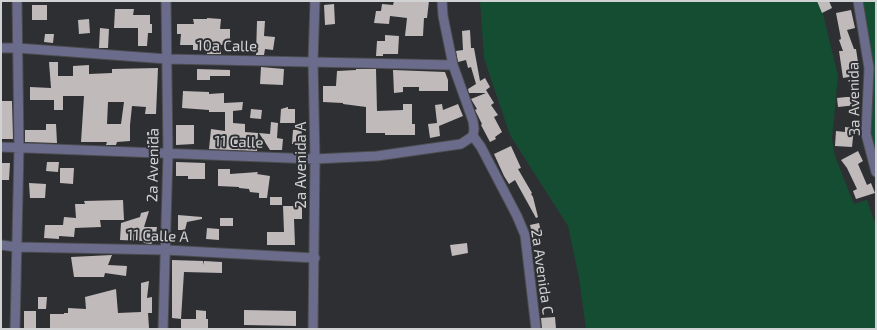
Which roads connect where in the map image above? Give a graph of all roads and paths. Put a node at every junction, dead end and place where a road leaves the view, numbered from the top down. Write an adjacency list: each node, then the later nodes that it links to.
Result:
1 (18, 1): 7 (street)
2 (166, 1): 8 (street, 2a Avenida)
3 (315, 1): 9 (street, 2a Avenida A)
4 (442, 1): 10 (street)
5 (858, 1): 16 (street, 3a Avenida)
6 (1, 48): 7 (street, 10a Calle)
7 (17, 48): 8 (street, 10a Calle); 13 (street)
8 (167, 59): 9 (street, 10a Calle); 14 (street, 2a Avenida)
9 (313, 61): 10 (street, 10a Calle); 15 (street, 2a Avenida A)
10 (453, 65): 11 (street)
11 (473, 136): 15 (street, 11 Calle); 24 (street, 2a Avenida C)
12 (1, 147): 13 (street, 11 Calle)
13 (19, 148): 14 (street, 11 Calle); 18 (street)
14 (168, 154): 15 (street, 11 Calle); 19 (street, 2a Avenida)
15 (315, 159): 20 (street, 2a Avenida A)
16 (876, 172)
17 (1, 245): 18 (street, 11 Calle A)
18 (16, 246): 19 (street, 11 Calle A); 21 (street)
19 (166, 250): 20 (street, 11 Calle A); 22 (street, 2a Avenida)
20 (315, 258): 23 (street, 2a Avenida A)
21 (15, 329)
22 (163, 329)
23 (313, 329)
24 (536, 329)

